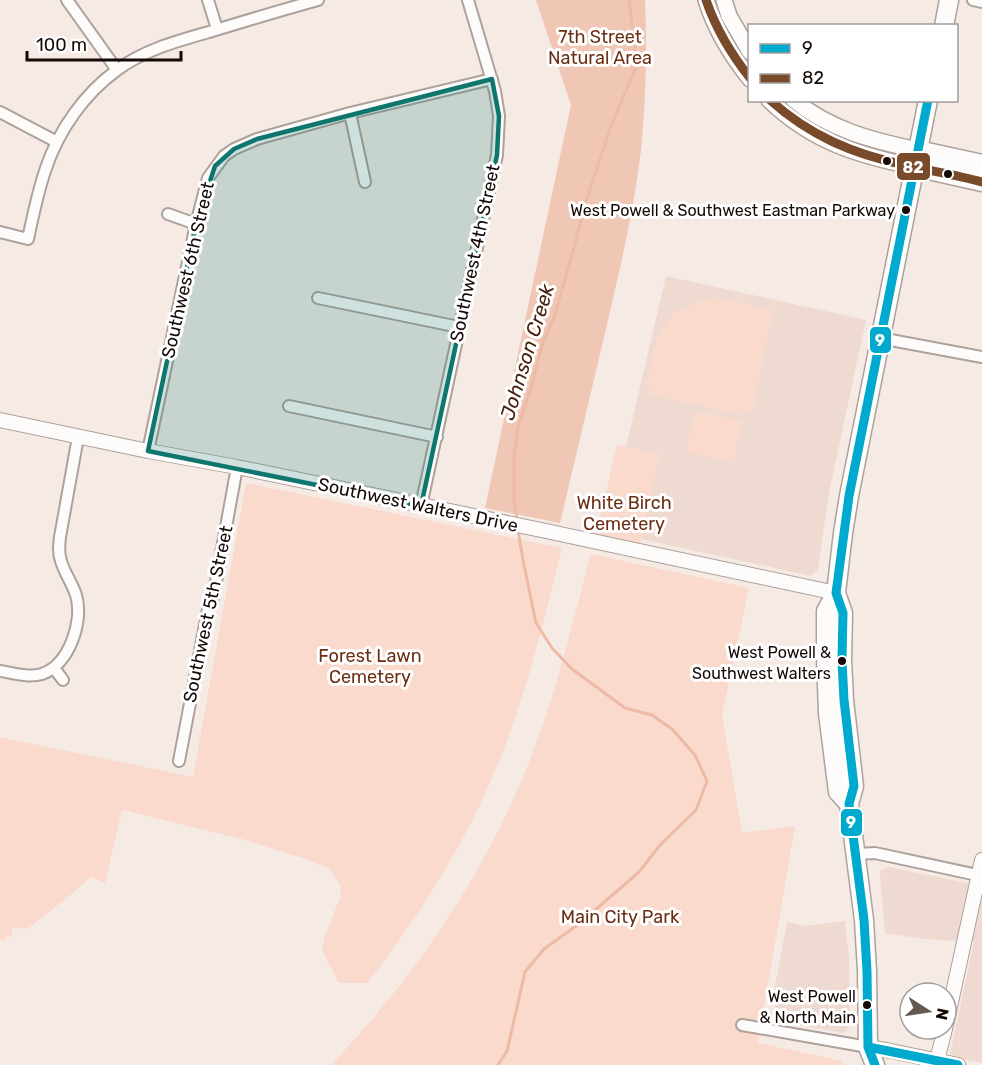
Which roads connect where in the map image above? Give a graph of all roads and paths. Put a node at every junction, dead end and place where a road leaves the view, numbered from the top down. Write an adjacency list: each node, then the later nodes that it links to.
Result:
1 (66, 0): 13 (street)
2 (208, 0): 11 (street)
3 (318, 0): 11 (street)
4 (468, 0): 15 (street, Southwest 4th Street)
5 (706, 0): 14 (main road)
6 (724, 0): 12 (main road)
7 (949, 0): 10 (main road)
8 (973, 0): 9 (street)
9 (982, 2)
10 (944, 24)
11 (218, 29): 13 (street)
12 (748, 49)
13 (117, 70): 21 (street)
14 (748, 76)
15 (492, 79): 20 (street, Southwest 6th Street); 30 (street, Southwest 4th Street)
16 (771, 102): 22 (main road)
17 (797, 102): 22 (main road)
18 (928, 102): 22 (main road)
19 (0, 112): 21 (street)
20 (350, 113): 24 (street); 27 (street, Southwest 6th Street)
21 (57, 142): 28 (street)
22 (917, 159): 23 (main road); 25 (main road); 31 (main road)
23 (982, 164)
24 (365, 182)
25 (982, 182)
26 (168, 214): 27 (street)
27 (196, 224): 37 (street, Southwest 6th Street)
28 (0, 232)
29 (318, 298): 30 (street)
30 (459, 327): 36 (street, Southwest 4th Street)
31 (880, 338): 32 (street); 40 (main road)
32 (982, 357)
33 (289, 406): 36 (street)
34 (0, 420): 35 (street, Southwest Walters Drive)
35 (78, 437): 37 (street, Southwest Walters Drive); 41 (street)
36 (437, 437): 39 (street, Southwest 4th Street)
37 (148, 451): 38 (street, Southwest Walters Drive)
38 (237, 467): 39 (street, Southwest Walters Drive); 44 (street, Southwest 5th Street)
39 (421, 506): 40 (street, Southwest Walters Drive)
40 (836, 593): 45 (main road)
41 (54, 668): 42 (street); 43 (street)
42 (0, 671)
43 (63, 680)
44 (179, 761)
45 (856, 854): 47 (street); 51 (main road)
46 (982, 860): 47 (street)
47 (980, 876): 48 (street)
48 (956, 981)
49 (742, 1024): 51 (street)
50 (942, 1041): 52 (street)
51 (868, 1047): 52 (street); 53 (main road); 54 (main road)
52 (938, 1060): 55 (street)
53 (859, 1065)
54 (875, 1065)
55 (958, 1065)

